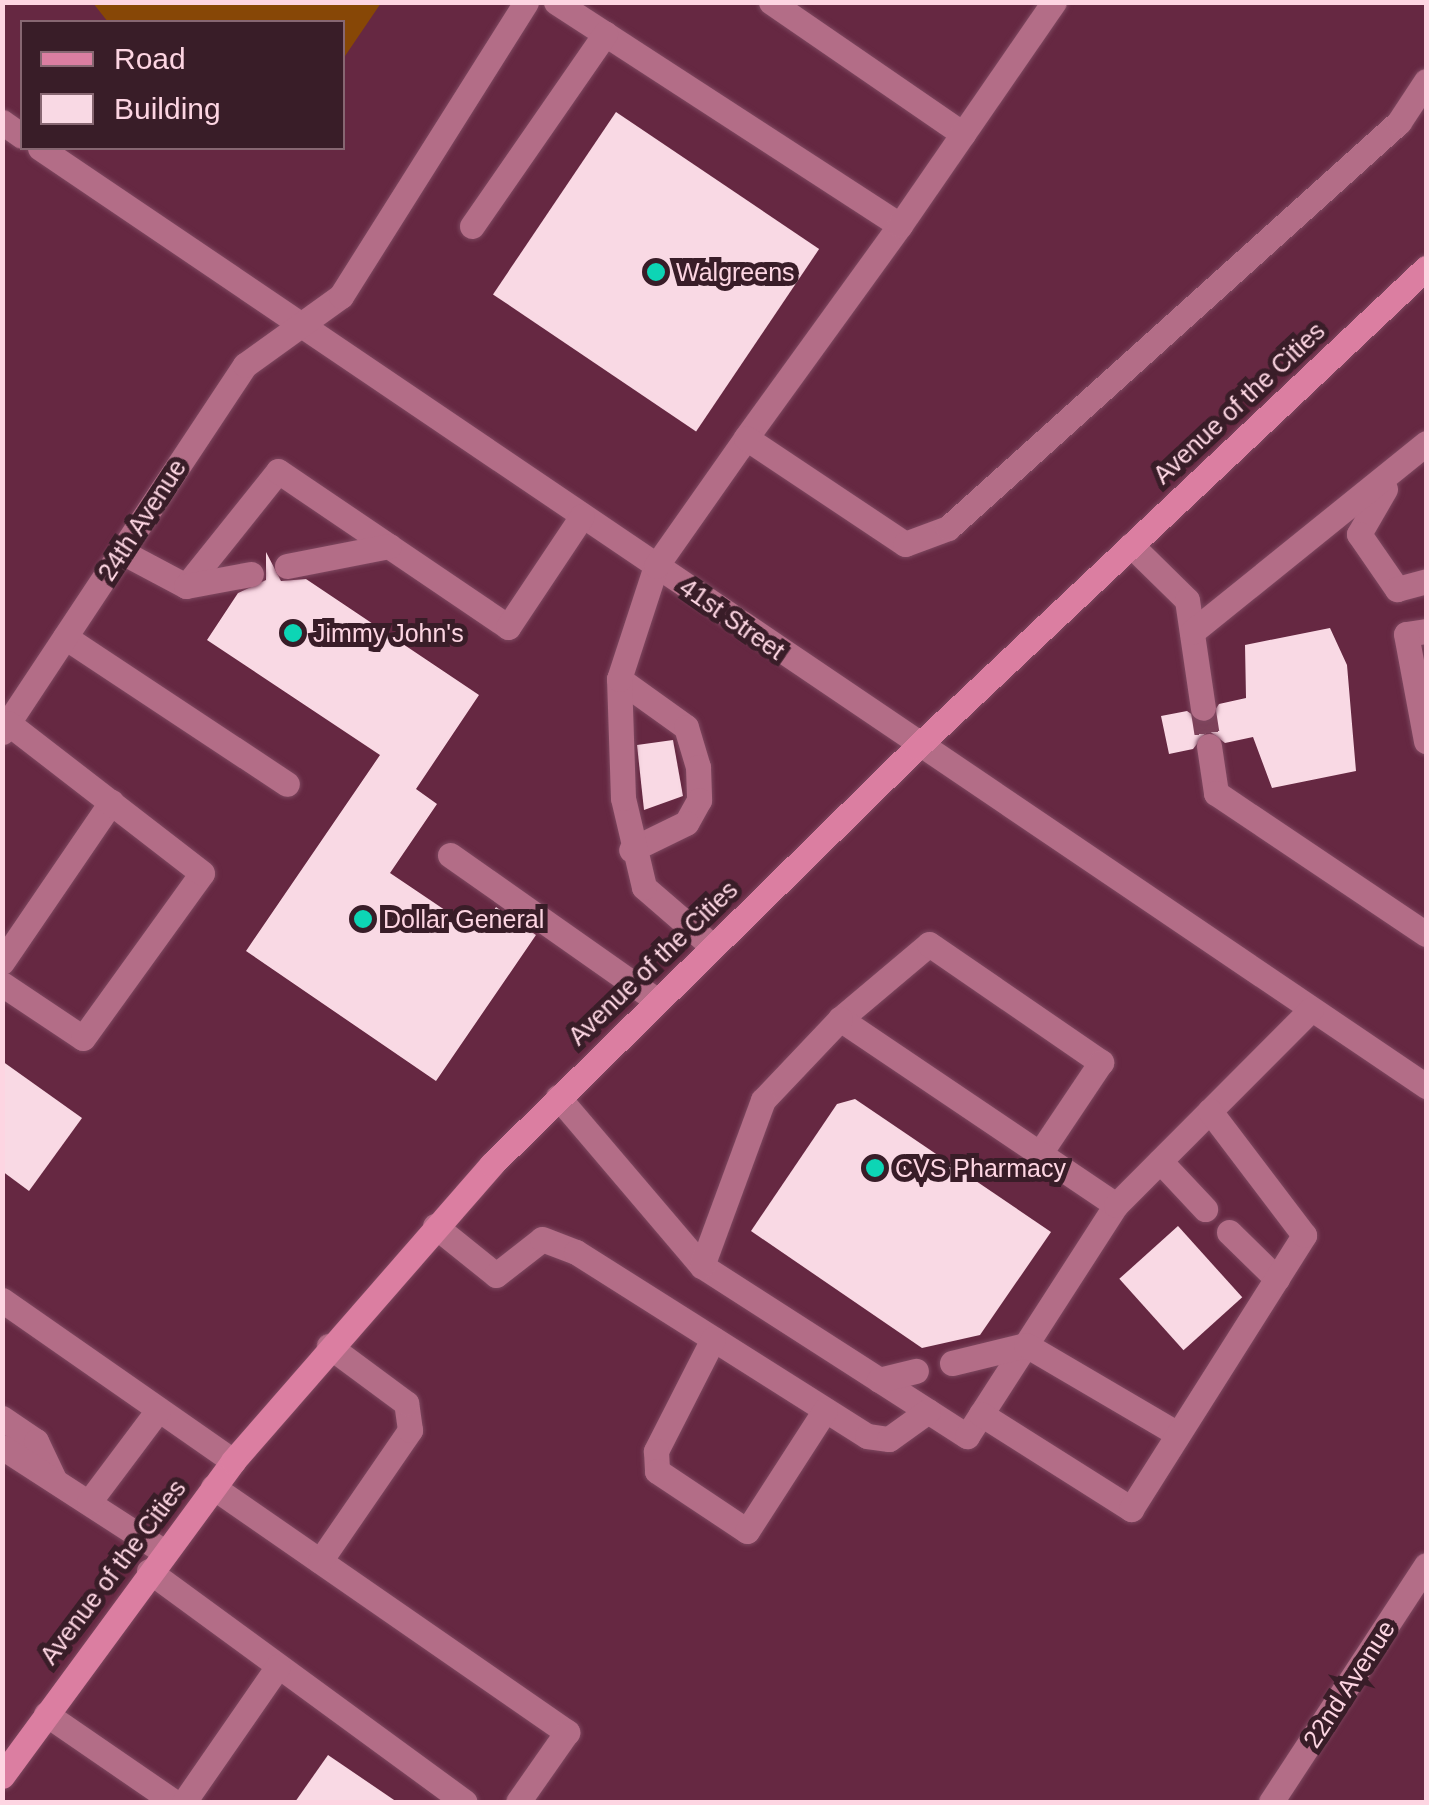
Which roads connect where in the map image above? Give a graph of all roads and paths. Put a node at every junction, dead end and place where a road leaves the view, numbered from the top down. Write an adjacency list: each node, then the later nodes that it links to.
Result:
1 (526, 2): 12 (street, 24th Avenue)
2 (556, 2): 5 (street)
3 (771, 2): 7 (street)
4 (1054, 2): 7 (street)
5 (605, 34): 9 (street); 10 (street)
6 (1426, 81): 13 (street)
7 (963, 134): 9 (street)
8 (43, 150): 12 (street, 41st Street)
9 (900, 225): 13 (street)
10 (472, 226)
11 (1426, 268): 16 (main road, Avenue of the Cities)
12 (300, 327): 15 (street, 41st Street); 18 (street, 24th Avenue)
13 (746, 438): 20 (street)
14 (1426, 444): 22 (street); 25 (street)
15 (582, 516): 17 (street); 20 (street, 41st Street)
16 (1132, 545): 25 (street); 32 (main road, Avenue of the Cities)
17 (388, 546): 19 (street); 23 (street)
18 (122, 552): 23 (street); 26 (street, 24th Avenue)
19 (287, 566)
20 (656, 566): 27 (street); 32 (street, 41st Street)
21 (251, 574): 23 (street)
22 (1426, 581)
23 (186, 586)
24 (1426, 631): 30 (street)
25 (1192, 632): 28 (street)
26 (65, 637): 29 (street, 24th Avenue); 33 (street)
27 (619, 679): 35 (street); 35 (street)
28 (1203, 708)
29 (5, 728): 34 (street)
30 (1426, 739)
31 (1209, 746): 37 (street)
32 (918, 747): 38 (main road, Avenue of the Cities); 42 (street, 41st Street)
33 (287, 784)
34 (112, 802): 39 (street); 40 (street)
35 (631, 850): 38 (street)
36 (450, 854): 41 (street)
37 (1426, 934)
38 (712, 946): 41 (main road, Avenue of the Cities)
39 (2, 962)
40 (2, 984)
41 (656, 1000): 45 (main road, Avenue of the Cities)
42 (1311, 1009): 44 (street, 41st Street); 46 (street)
43 (840, 1018): 47 (street); 47 (street); 53 (street)
44 (1426, 1086)
45 (558, 1097): 51 (main road, Avenue of the Cities); 53 (street)
46 (1210, 1111): 48 (street); 54 (street)
47 (1040, 1154): 49 (street)
48 (1160, 1161): 49 (street); 50 (street)
49 (1116, 1205): 57 (street)
50 (1205, 1209)
51 (435, 1226): 56 (street); 58 (main road, Avenue of the Cities)
52 (1229, 1232): 54 (street)
53 (702, 1266): 61 (street)
54 (1276, 1279): 67 (street)
55 (2, 1300): 62 (street)
56 (713, 1339): 63 (street); 63 (street)
57 (1026, 1345): 59 (street); 65 (street); 67 (street)
58 (329, 1346): 69 (main road, Avenue of the Cities); 73 (street)
59 (952, 1363)
60 (916, 1371): 61 (street)
61 (879, 1380): 64 (street)
62 (158, 1410): 69 (street); 72 (street)
63 (825, 1410): 64 (street)
64 (928, 1411): 65 (street)
65 (982, 1414): 67 (street)
66 (2, 1418): 70 (street)
67 (1178, 1434)
68 (2, 1447): 70 (street)
69 (232, 1461): 71 (main road, Avenue of the Cities)
70 (56, 1482): 72 (street)
71 (214, 1487): 73 (street); 74 (main road, Avenue of the Cities)
72 (89, 1502): 74 (street)
73 (320, 1561): 82 (street)
74 (157, 1562): 76 (street); 77 (main road, Avenue of the Cities)
75 (1426, 1566): 83 (street, 22nd Avenue)
76 (278, 1666): 80 (street); 81 (street)
77 (46, 1714): 78 (main road, Avenue of the Cities); 79 (street)
78 (2, 1776)
79 (174, 1802)
80 (184, 1802)
81 (466, 1802)
82 (518, 1802)
83 (1272, 1802)

